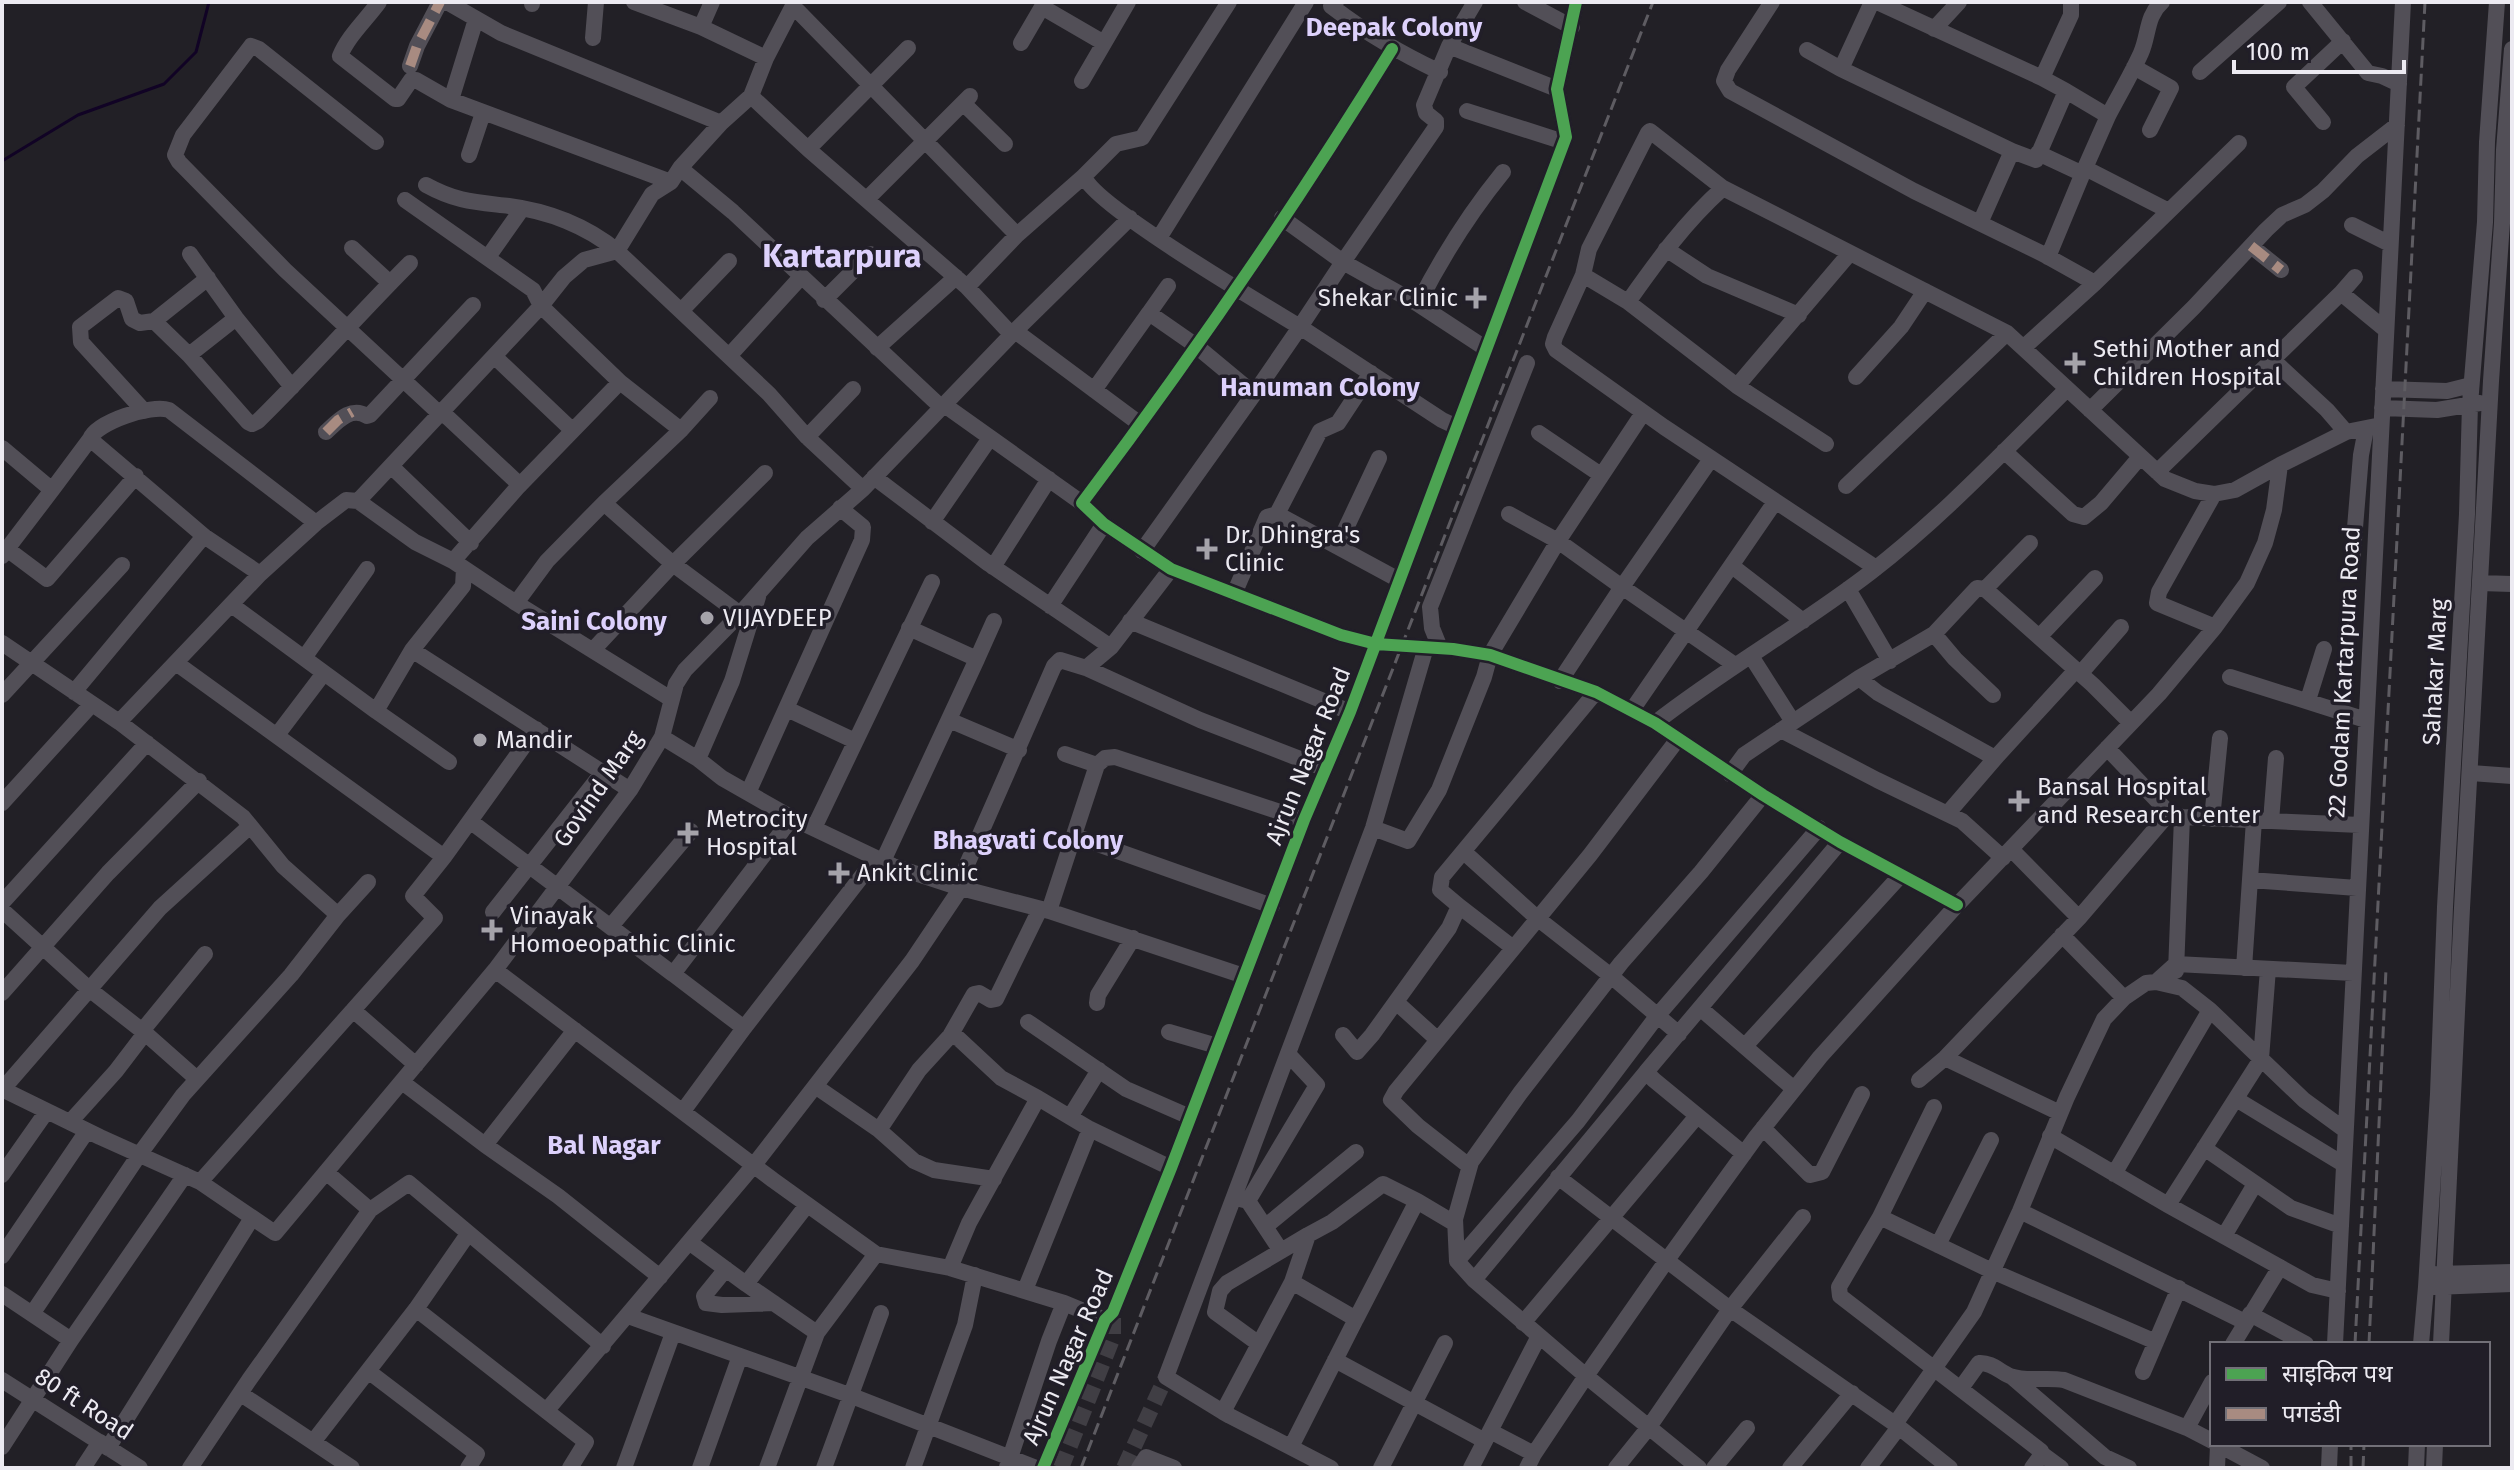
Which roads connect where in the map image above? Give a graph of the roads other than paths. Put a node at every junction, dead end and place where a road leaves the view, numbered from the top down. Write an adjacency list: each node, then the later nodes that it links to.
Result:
1 (379, 2): 51 (street)
2 (440, 2): 39 (street)
3 (447, 2): 25 (street)
4 (596, 2): 29 (street)
5 (634, 2): 26 (street)
6 (712, 2): 26 (street)
7 (1128, 2): 32 (street)
8 (1229, 2): 71 (street)
9 (1306, 2): 84 (street)
10 (1475, 2): 33 (street)
11 (1525, 2): 27 (street)
12 (1576, 2): 27 (street, Ajrun Nagar Road)
13 (1772, 2): 80 (street)
14 (1875, 2): 28 (street); 41 (street)
15 (1959, 2): 28 (street)
16 (2071, 2): 44 (street)
17 (2162, 2): 40 (street)
18 (2279, 2): 43 (street)
19 (2310, 2): 30 (street)
20 (2403, 2): 46 (street, 22 Godam Kartarpura Road)
21 (2497, 2): 81 (street, Sahakar Marg)
22 (1332, 3): 35 (street)
23 (794, 4): 38 (street); 47 (street)
24 (1041, 4): 31 (street); 32 (street)
25 (476, 19): 51 (street); 56 (street)
26 (701, 27): 38 (street)
27 (1572, 27): 48 (street, Ajrun Nagar Road)
28 (1934, 29): 44 (street)
29 (593, 38)
30 (2343, 41): 46 (street); 55 (street)
31 (1021, 43)
32 (1104, 43): 45 (street)
33 (1449, 46): 42 (street); 48 (street)
34 (908, 48): 47 (street)
35 (1392, 49): 42 (street); 79 (street)
36 (1807, 50): 41 (street)
37 (2512, 50): 81 (street, Sahakar Marg)
38 (766, 58): 50 (street)
39 (410, 66)
40 (2134, 67): 54 (street); 58 (street)
41 (1841, 69): 65 (street)
42 (1440, 72): 96 (street)
43 (2200, 72)
44 (2042, 78): 49 (street)
45 (1082, 81)
46 (2399, 84): 57 (street, 22 Godam Kartarpura Road)
47 (873, 86): 59 (street); 64 (street)
48 (1557, 89): 61 (street, Ajrun Nagar Road)
49 (2066, 91): 54 (street); 66 (street)
50 (751, 96): 56 (street); 64 (street)
51 (451, 100): 53 (street)
52 (1467, 111): 61 (street)
53 (483, 113): 67 (street); 70 (street)
54 (2108, 116): 68 (street)
55 (2323, 122)
56 (721, 123): 70 (street)
57 (2397, 125): 85 (street, 22 Godam Kartarpura Road); 86 (street)
58 (2150, 130)
59 (925, 141): 63 (street); 74 (street); 83 (street)
60 (376, 142): 120 (street)
61 (1564, 142): 127 (street, Ajrun Nagar Road)
62 (2239, 143): 77 (street)
63 (1005, 144)
64 (808, 149): 74 (street)
65 (2012, 151): 66 (street); 80 (street)
66 (2038, 153): 68 (street)
67 (469, 155)
68 (2084, 171): 77 (street); 94 (street)
69 (1503, 172): 112 (street)
70 (676, 175): 89 (street); 100 (street)
71 (1084, 176): 78 (street); 83 (street)
72 (426, 185): 76 (street)
73 (1723, 188): 88 (street); 90 (street); 99 (street)
74 (867, 199): 103 (street)
75 (405, 200): 93 (street)
76 (522, 209): 89 (street); 93 (street)
77 (2169, 211): 105 (street)
78 (1130, 218): 84 (street); 123 (street)
79 (1282, 218): 96 (street); 107 (street)
80 (1980, 223): 94 (street)
81 (2500, 223): 138 (street, Sahakar Marg); 147 (street, Sahakar Marg)
82 (2352, 225): 85 (street)
83 (1017, 235): 103 (street)
84 (1159, 238): 107 (street)
85 (2390, 244): 122 (street, 22 Godam Kartarpura Road)
86 (2251, 246): 98 (street); 150 (street)
87 (352, 248): 104 (street)
88 (1666, 249): 111 (street); 117 (street)
89 (617, 251): 114 (street); 115 (street)
90 (1850, 253): 108 (street); 117 (street)
91 (190, 254): 102 (street)
92 (870, 254): 110 (street)
93 (488, 257): 114 (street)
94 (2048, 257): 105 (street)
95 (729, 261): 115 (street)
96 (1343, 262): 112 (street); 121 (street)
97 (410, 263): 104 (street)
98 (2281, 270)
99 (1583, 275): 111 (street); 153 (street)
100 (801, 277): 110 (street); 131 (street)
101 (2355, 277): 109 (street)
102 (208, 278): 118 (street); 119 (street)
103 (962, 282): 123 (street); 126 (street)
104 (390, 283): 120 (street)
105 (2095, 283): 128 (street)
106 (1168, 286): 116 (street)
107 (1235, 287): 121 (street); 125 (street)
108 (1925, 291): 124 (street); 135 (street)
109 (2341, 293): 122 (street); 132 (street)
110 (824, 300): 126 (street)
111 (1628, 302): 139 (street)
112 (1418, 304): 127 (street)
113 (473, 305): 136 (street)
114 (541, 306): 130 (street); 137 (street)
115 (681, 311): 131 (street)
116 (1149, 313): 125 (street); 144 (street)
117 (1799, 315): 139 (street)
118 (236, 318): 129 (street); 140 (street)
119 (154, 321): 129 (street); 151 (street)
120 (346, 327): 136 (street); 140 (street)
121 (1300, 327): 134 (street); 145 (street)
122 (2386, 330): 143 (street, 22 Godam Kartarpura Road)
123 (1013, 333): 144 (street); 149 (street)
124 (2007, 333): 128 (street); 180 (street)
125 (1195, 345): 145 (street); 155 (street)
126 (877, 348): 149 (street)
127 (1485, 348): 156 (street, Ajrun Nagar Road)
128 (2023, 348): 142 (street)
129 (189, 355): 140 (street)
130 (494, 356): 152 (street); 157 (street)
131 (729, 356): 162 (street)
132 (2273, 360): 160 (street); 173 (street)
133 (1527, 363): 236 (street)
134 (1371, 373): 156 (street); 188 (street)
135 (1856, 377)
136 (404, 380): 152 (street); 159 (street)
137 (620, 382): 157 (street); 158 (street)
138 (2471, 385): 143 (street); 148 (street, Sahakar Marg)
139 (1737, 386): 165 (street)
140 (292, 387)
141 (853, 389): 162 (street)
142 (2067, 389): 150 (street); 166 (street)
143 (2383, 389): 154 (street, 22 Godam Kartarpura Road)
144 (1094, 390): 155 (street)
145 (1254, 394): 198 (street)
146 (710, 398): 158 (street)
147 (2490, 401): 148 (street); 213 (street, Sahakar Marg)
148 (2470, 404): 154 (street); 450 (street, Sahakar Marg)
149 (942, 405): 163 (street); 178 (street)
150 (2090, 410): 168 (street)
151 (144, 411): 164 (street); 191 (street)
152 (441, 413): 172 (street); 179 (street)
153 (1643, 413): 170 (street); 175 (street)
154 (2376, 421): 160 (street); 201 (street); 266 (street, 22 Godam Kartarpura Road)
155 (1140, 424): 186 (street)
156 (1457, 427): 211 (street, Ajrun Nagar Road)
157 (572, 430): 179 (street)
158 (681, 430): 185 (street)
159 (326, 432)
160 (2346, 432): 171 (street)
161 (1539, 433): 175 (street)
162 (807, 437): 178 (street)
163 (990, 438): 177 (street); 190 (street)
164 (90, 439): 176 (street); 181 (street)
165 (1826, 444)
166 (2004, 451): 168 (street); 206 (street)
167 (5, 456): 181 (street)
168 (2140, 457): 173 (street)
169 (1379, 458): 197 (street)
170 (1711, 459): 184 (street); 215 (street)
171 (2280, 465): 182 (street); 228 (street)
172 (391, 466): 183 (street); 195 (street)
173 (2157, 472): 182 (street)
174 (765, 473): 200 (street)
175 (1601, 475): 194 (street)
176 (136, 476): 193 (street); 199 (street)
177 (1049, 479): 186 (street); 205 (street)
178 (868, 483): 187 (street); 190 (street)
179 (520, 485): 195 (street)
180 (1846, 486)
181 (52, 490): 199 (street)
182 (2214, 494): 228 (street)
183 (358, 501): 191 (street); 203 (street)
184 (1775, 502): 204 (street); 206 (street)
185 (604, 503): 200 (street); 220 (street)
186 (1082, 503): 192 (street)
187 (840, 508): 218 (street); 261 (street)
188 (1277, 514): 197 (street); 219 (street)
189 (1509, 514): 194 (street)
190 (932, 522): 205 (street)
191 (316, 523): 209 (street)
192 (1104, 524): 198 (street); 222 (street)
193 (204, 536): 209 (street); 254 (street)
194 (1558, 541): 215 (street); 240 (street)
195 (471, 543): 203 (street)
196 (2030, 543): 217 (street)
197 (1338, 545): 211 (street)
198 (1142, 551): 208 (street)
199 (5, 552)
200 (673, 564): 223 (street); 239 (street)
201 (2352, 564)
202 (122, 565): 245 (street)
203 (458, 565): 220 (street); 238 (street)
204 (1732, 566): 226 (street); 230 (street)
205 (993, 567): 222 (street)
206 (1876, 568): 216 (street)
207 (367, 569): 242 (street)
208 (1171, 569): 219 (street); 225 (street)
209 (260, 574): 221 (street)
210 (2095, 578): 232 (street)
211 (1399, 580): 234 (street, Ajrun Nagar Road)
212 (932, 582): 229 (street)
213 (2480, 583): 214 (street); 288 (street, Sahakar Marg)
214 (2512, 584)
215 (1622, 587): 230 (street); 253 (street)
216 (1848, 589): 226 (street); 244 (street)
217 (1985, 589): 231 (street); 232 (street)
218 (759, 592): 223 (street); 283 (street)
219 (1234, 594): 234 (street)
220 (516, 603): 239 (street)
221 (233, 606): 242 (street); 246 (street)
222 (1050, 606): 235 (street)
223 (740, 614): 258 (street)
224 (994, 621): 243 (street)
225 (1130, 621): 235 (street); 264 (street)
226 (1803, 621): 241 (street)
227 (2121, 627): 249 (street)
228 (2215, 627): 269 (street)
229 (909, 628): 243 (street); 276 (street)
230 (1687, 632): 247 (street); 262 (street)
231 (1934, 634): 244 (street); 257 (street)
232 (2039, 637): 249 (street)
233 (2, 643): 245 (street)
234 (1376, 644): 236 (street); 264 (street, Ajrun Nagar Road)
235 (1111, 647): 248 (street)
236 (1433, 647): 240 (street); 308 (street)
237 (2324, 649): 259 (street)
238 (412, 650): 263 (street); 271 (street)
239 (593, 650): 258 (street)
240 (1490, 655): 253 (street); 308 (street)
241 (1751, 656): 247 (street); 270 (street)
242 (304, 658): 250 (street)
243 (977, 659): 265 (street)
244 (1890, 661): 252 (street)
245 (31, 663): 254 (street); 256 (street)
246 (176, 663): 267 (street); 272 (street)
247 (1735, 665): 268 (street)
248 (1086, 668): 279 (street); 286 (street)
249 (2078, 672): 269 (street); 281 (street)
250 (324, 673): 263 (street); 272 (street)
251 (2230, 677): 259 (street)
252 (1859, 678): 270 (street); 281 (street)
253 (1560, 681): 255 (street)
254 (74, 692): 260 (street)
255 (1596, 692): 262 (street); 313 (street)
256 (2, 695)
257 (1993, 695)
258 (671, 699): 273 (street)
259 (2308, 700): 266 (street)
260 (92, 704): 267 (street); 297 (street)
261 (787, 709): 276 (street); 295 (street)
262 (1632, 710): 268 (street)
263 (376, 711): 284 (street)
264 (1350, 712): 286 (street, Ajrun Nagar Road)
265 (949, 720): 279 (street); 316 (street)
266 (2366, 720): 305 (street, 22 Godam Kartarpura Road)
267 (119, 722): 277 (street)
268 (1655, 723): 275 (street)
269 (2131, 723): 278 (street)
270 (1787, 726): 289 (street); 298 (street)
271 (536, 729): 287 (street); 294 (street)
272 (277, 735): 315 (street)
273 (662, 737): 283 (street, Govind Marg); 293 (street, Govind Marg)
274 (2220, 738): 301 (street)
275 (1678, 739): 289 (street); 334 (street)
276 (855, 741): 307 (street)
277 (147, 743): 291 (street); 323 (street)
278 (2107, 748): 299 (street); 314 (street)
279 (1019, 750): 324 (street)
280 (1065, 754): 285 (street)
281 (1995, 758): 298 (street)
282 (2276, 758): 304 (street)
283 (698, 759): 295 (street, Govind Marg)
284 (449, 762)
285 (1097, 765): 302 (street); 311 (street)
286 (1326, 769): 302 (street, Ajrun Nagar Road)
287 (603, 772): 293 (street); 317 (street)
288 (2471, 773): 290 (street); 451 (street, Sahakar Marg)
289 (1730, 774): 296 (street)
290 (2512, 776)
291 (199, 781): 306 (street); 339 (street)
292 (477, 781): 294 (street)
293 (630, 790): 322 (street, Govind Marg)
294 (492, 791): 303 (street)
295 (748, 793): 300 (street, Govind Marg)
296 (1763, 795): 309 (street); 349 (street)
297 (2, 803)
298 (1948, 813): 314 (street)
299 (2176, 815): 301 (street); 335 (street); 342 (street)
300 (792, 818): 307 (street, Govind Marg); 347 (street)
301 (2212, 819): 304 (street)
302 (1304, 820): 328 (street, Ajrun Nagar Road)
303 (470, 821): 315 (street); 317 (street)
304 (2263, 821): 305 (street); 320 (street)
305 (2360, 825): 325 (street, 22 Godam Kartarpura Road)
306 (249, 827): 333 (street); 352 (street)
307 (814, 828): 316 (street, Govind Marg)
308 (1373, 828): 372 (street)
309 (1819, 828): 312 (street); 360 (street)
310 (691, 831): 336 (street)
311 (1075, 836): 328 (street); 331 (street)
312 (1840, 842): 319 (street); 357 (street)
313 (1464, 852): 329 (street); 334 (street)
314 (2007, 853): 327 (street); 335 (street)
315 (444, 857): 358 (street)
316 (880, 859): 324 (street, Govind Marg); 362 (street)
317 (530, 865): 322 (street); 332 (street)
318 (2, 874): 323 (street)
319 (1901, 875): 327 (street); 371 (street)
320 (2250, 880): 325 (street); 343 (street)
321 (368, 882): 333 (street)
322 (558, 886): 336 (street); 345 (street, Govind Marg)
323 (16, 887): 326 (street)
324 (959, 887): 331 (street, Govind Marg); 381 (street)
325 (2357, 888): 346 (street, 22 Godam Kartarpura Road)
326 (2, 903)
327 (1957, 905): 383 (street)
328 (1272, 906): 348 (street, Ajrun Nagar Road)
329 (1459, 906): 340 (street); 355 (street)
330 (2, 910): 339 (street)
331 (1044, 910): 338 (street, Govind Marg); 368 (street)
332 (493, 912)
333 (338, 915): 378 (street)
334 (1537, 918): 340 (street); 349 (street)
335 (2079, 918): 337 (street)
336 (611, 926): 347 (street)
337 (2062, 935): 354 (street); 373 (street)
338 (1133, 938): 348 (street, Govind Marg); 356 (street)
339 (43, 946): 352 (street); 353 (street)
340 (1512, 947): 369 (street)
341 (205, 954): 364 (street)
342 (2176, 964): 343 (street); 350 (street); 351 (street)
343 (2244, 968): 344 (street)
344 (2268, 969): 346 (street); 374 (street)
345 (495, 970): 363 (street); 375 (street, Govind Marg)
346 (2353, 973): 398 (street, 22 Godam Kartarpura Road)
347 (673, 974): 362 (street)
348 (1244, 976): 370 (street, Ajrun Nagar Road)
349 (1611, 976): 360 (street); 409 (street)
350 (2156, 982): 351 (street); 354 (street)
351 (2175, 985): 359 (street)
352 (89, 989): 364 (street); 382 (street)
353 (2, 993)
354 (2124, 998): 390 (street)
355 (1396, 1002): 367 (street); 369 (street)
356 (1097, 1003)
357 (1700, 1008): 366 (street); 371 (street)
358 (353, 1010): 375 (street); 415 (street)
359 (2210, 1010): 374 (street); 412 (street)
360 (1658, 1015): 366 (street); 441 (street)
361 (1028, 1022): 376 (street)
362 (744, 1028): 389 (street)
363 (575, 1030): 389 (street); 402 (street)
364 (143, 1032): 378 (street); 394 (street)
365 (1169, 1032): 370 (street)
366 (1679, 1034): 377 (street)
367 (1343, 1035)
368 (950, 1036): 385 (street); 397 (street)
369 (1438, 1040): 409 (street)
370 (1217, 1046): 393 (street, Ajrun Nagar Road)
371 (1745, 1046): 383 (street)
372 (1289, 1055): 418 (street); 418 (street)
373 (1945, 1058): 379 (street); 390 (street)
374 (2261, 1059): 386 (street); 398 (street)
375 (416, 1065): 380 (street, Govind Marg)
376 (1099, 1070): 392 (street); 393 (street)
377 (1646, 1072): 391 (street); 414 (street)
378 (197, 1079): 406 (street)
379 (1919, 1080)
380 (402, 1082): 402 (street); 411 (street, Govind Marg)
381 (815, 1086): 397 (street); 408 (street)
382 (2, 1089): 388 (street)
383 (1794, 1089): 395 (street)
384 (1862, 1094): 395 (street)
385 (1038, 1098): 392 (street); 416 (street)
386 (2236, 1099): 403 (street); 407 (street)
387 (1934, 1107): 425 (street)
388 (47, 1111): 394 (street); 413 (street)
389 (683, 1111): 408 (street)
390 (2060, 1113): 400 (street)
391 (1697, 1116): 405 (street); 427 (street)
392 (1070, 1117): 396 (street)
393 (1190, 1117): 410 (street, Ajrun Nagar Road)
394 (70, 1122): 399 (street)
395 (1763, 1128): 405 (street)
396 (1090, 1129): 410 (street); 456 (street)
397 (879, 1130): 416 (street)
398 (2345, 1130): 407 (street, 22 Godam Kartarpura Road)
399 (87, 1131): 406 (street); 432 (street)
400 (2050, 1136): 412 (street); 423 (street)
401 (1991, 1140): 436 (street)
402 (485, 1145): 448 (street)
403 (2204, 1148): 417 (street); 421 (street)
404 (1356, 1152): 429 (street)
405 (1744, 1154): 440 (street)
406 (139, 1155): 415 (street); 464 (street)
407 (2343, 1164): 430 (street, 22 Godam Kartarpura Road)
408 (754, 1165): 420 (street); 435 (street)
409 (1469, 1166): 428 (street)
410 (1171, 1168): 468 (street, Ajrun Nagar Road)
411 (326, 1172): 422 (street); 426 (street, Govind Marg)
412 (2114, 1174): 421 (street)
413 (2, 1175)
414 (1558, 1177): 427 (street); 449 (street)
415 (192, 1179): 426 (street); 473 (street)
416 (994, 1179): 443 (street)
417 (2255, 1184): 430 (street); 434 (street)
418 (1241, 1199): 429 (street); 500 (street)
419 (1417, 1201): 428 (street); 433 (street); 467 (street)
420 (807, 1205): 438 (street); 453 (street)
421 (2168, 1205): 434 (street)
422 (370, 1210): 431 (street); 495 (street)
423 (2020, 1211): 445 (street); 455 (street)
424 (1803, 1217): 462 (street)
425 (1880, 1217): 436 (street); 485 (street)
426 (252, 1218): 509 (street)
427 (1612, 1218): 440 (street); 469 (street)
428 (1454, 1223): 441 (street)
429 (1266, 1226): 437 (street)
430 (2341, 1226): 457 (street, 22 Godam Kartarpura Road)
431 (468, 1234): 461 (street); 482 (street)
432 (8, 1235): 439 (street)
433 (1308, 1235): 437 (street); 452 (street)
434 (2224, 1236): 442 (street)
435 (689, 1242): 444 (street); 448 (street)
436 (1938, 1245): 445 (street)
437 (1281, 1251): 481 (street)
438 (876, 1254): 443 (street); 471 (street)
439 (2, 1256)
440 (1667, 1260): 462 (street); 488 (street)
441 (1457, 1261): 449 (street)
442 (2280, 1267): 457 (street); 466 (street)
443 (950, 1268): 447 (street)
444 (726, 1269): 453 (street); 459 (street)
445 (1992, 1271): 474 (street); 485 (street)
446 (2512, 1272): 451 (street)
447 (975, 1275): 456 (street); 502 (street)
448 (660, 1277): 465 (street)
449 (1474, 1280): 469 (street)
450 (2427, 1280): 451 (street); 478 (street, Sahakar Marg)
451 (2445, 1281): 454 (street); 479 (street, Sahakar Marg)
452 (1292, 1282): 467 (street); 481 (street)
453 (746, 1284): 459 (street)
454 (2512, 1284)
455 (2179, 1288): 466 (street); 474 (street)
456 (1025, 1290): 460 (street)
457 (2338, 1291): 477 (street, 22 Godam Kartarpura Road)
458 (2, 1294): 464 (street)
459 (774, 1303): 471 (street)
460 (1064, 1303): 468 (street); 520 (street)
461 (416, 1309): 486 (street); 499 (street)
462 (1730, 1309): 494 (street); 503 (street)
463 (881, 1313): 496 (street)
464 (32, 1314): 473 (street)
465 (628, 1316): 470 (street); 482 (street)
466 (2248, 1318): 475 (street); 476 (street)
467 (1356, 1319): 484 (street)
468 (1105, 1320): 534 (street, Ajrun Nagar Road)
469 (1523, 1323): 472 (street)
470 (673, 1333): 483 (street); 528 (street)
471 (817, 1333): 490 (street)
472 (1539, 1336): 488 (street); 506 (street)
473 (71, 1340): 497 (street)
474 (2156, 1342): 487 (street)
475 (2234, 1342)
476 (2302, 1342)
477 (2335, 1342)
478 (2421, 1342)
479 (2441, 1342)
480 (1445, 1343): 498 (street)
481 (1259, 1344): 500 (street)
482 (603, 1346): 499 (street)
483 (740, 1356): 490 (street); 529 (street)
484 (1335, 1360): 498 (street); 516 (street)
485 (1935, 1367): 493 (street); 501 (street)
486 (368, 1371): 508 (street); 526 (street)
487 (2143, 1372)
488 (1586, 1376): 503 (street); 518 (street)
489 (2011, 1376): 493 (street); 505 (street); 546 (street)
490 (799, 1379): 496 (street); 530 (street)
491 (2, 1380): 497 (street, 80 ft Road)
492 (2210, 1386): 505 (street)
493 (1961, 1388): 519 (street)
494 (1852, 1393): 501 (street); 542 (street)
495 (241, 1394): 508 (street); 524 (street)
496 (852, 1396): 502 (street); 531 (street)
497 (33, 1399): 509 (street, 80 ft Road); 515 (street)
498 (1413, 1403): 506 (street); 537 (street)
499 (547, 1410): 527 (street)
500 (1223, 1412): 516 (street)
501 (1897, 1425): 543 (street); 544 (street)
502 (929, 1427): 520 (street); 532 (street)
503 (1649, 1427): 539 (street); 540 (street)
504 (1747, 1428): 541 (street)
505 (2187, 1428): 507 (street)
506 (1487, 1436): 518 (street); 538 (street)
507 (2210, 1440)
508 (313, 1442): 525 (street)
509 (104, 1445): 522 (street); 523 (street, 80 ft Road)
510 (2216, 1446): 547 (street)
511 (2228, 1446): 517 (street)
512 (2330, 1446): 549 (street)
513 (2417, 1446): 550 (street)
514 (2435, 1446): 551 (street)
515 (2, 1447)
516 (1291, 1447): 521 (street)
517 (2249, 1451): 548 (street)
518 (1530, 1461)
519 (2037, 1461): 545 (street)
520 (1009, 1463): 533 (street)
521 (1320, 1465)
522 (83, 1468)
523 (140, 1468)
524 (190, 1468)
525 (352, 1468)
526 (468, 1468)
527 (570, 1468)
528 (624, 1468)
529 (700, 1468)
530 (767, 1468)
531 (824, 1468)
532 (913, 1468)
533 (1036, 1468)
534 (1043, 1468)
535 (1139, 1468): 536 (street)
536 (1174, 1468)
537 (1381, 1468)
538 (1471, 1468)
539 (1616, 1468)
540 (1699, 1468)
541 (1714, 1468)
542 (1790, 1468)
543 (1868, 1468)
544 (1950, 1468)
545 (2061, 1468)
546 (2129, 1468)
547 (2217, 1468)
548 (2262, 1468)
549 (2329, 1468)
550 (2416, 1468)
551 (2434, 1468)

